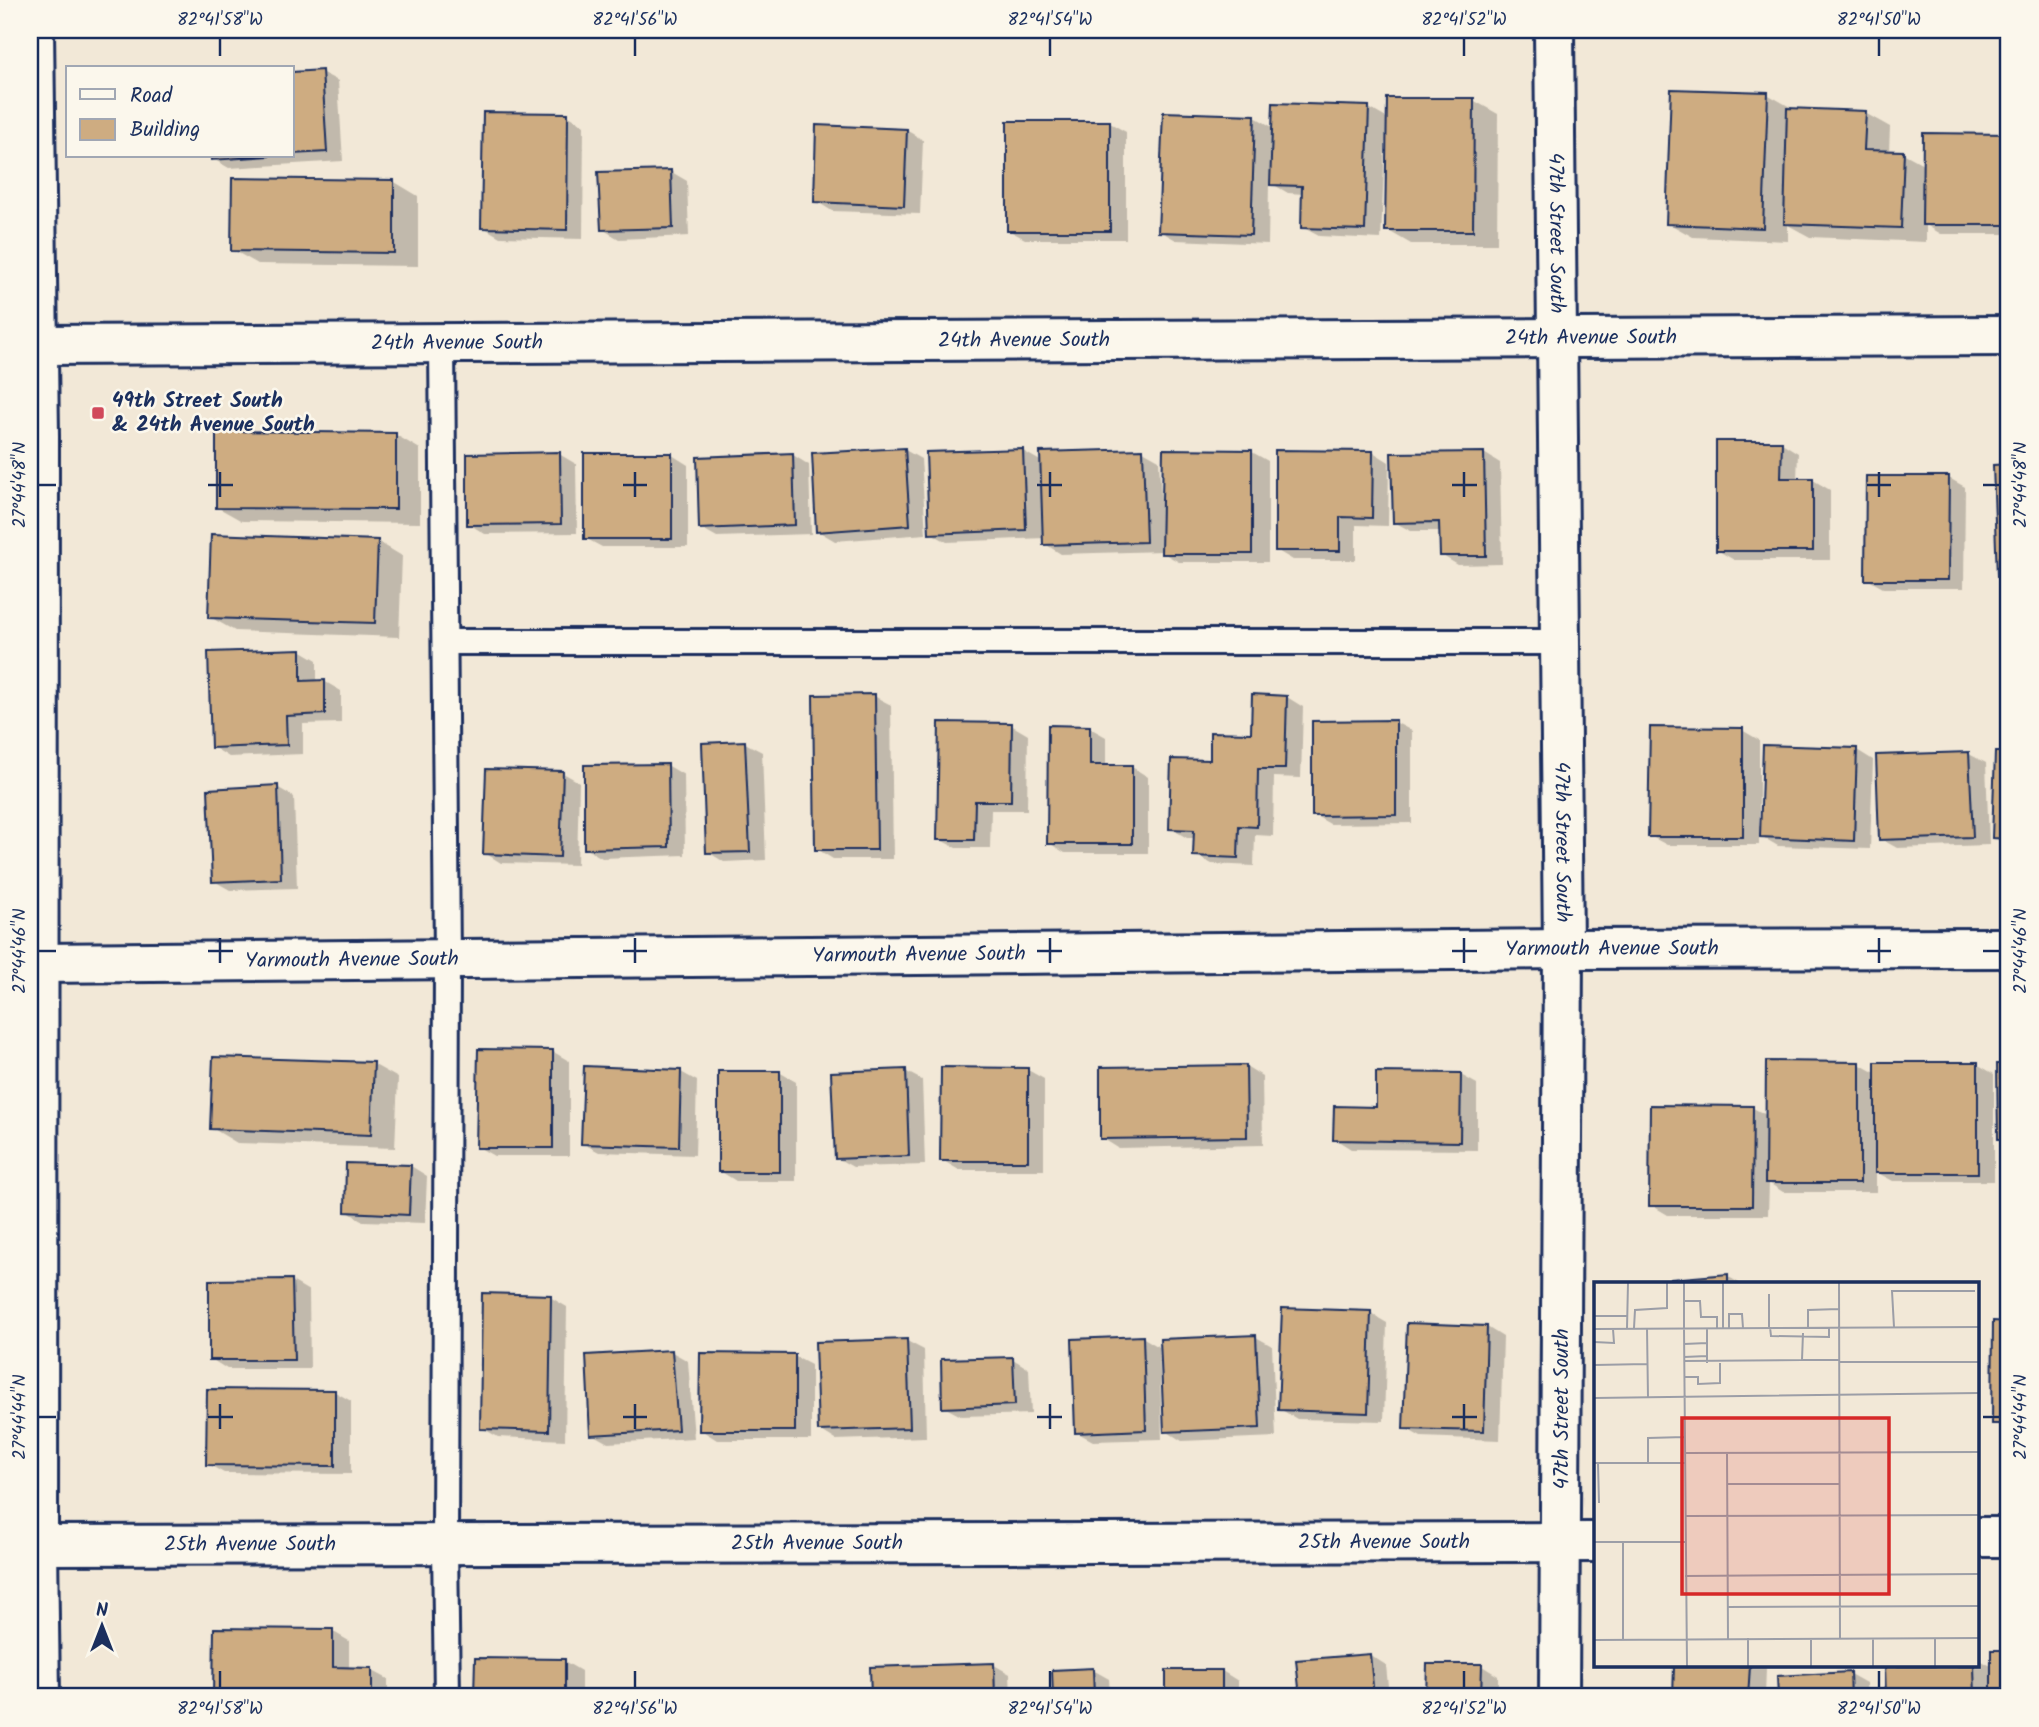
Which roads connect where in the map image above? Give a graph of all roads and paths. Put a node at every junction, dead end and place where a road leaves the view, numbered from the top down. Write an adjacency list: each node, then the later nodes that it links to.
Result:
1 (34, 30): 3 (street)
2 (1554, 30): 6 (street, 47th Street South)
3 (33, 180): 4 (street)
4 (34, 304): 8 (street)
5 (2009, 337): 6 (street, 24th Avenue South)
6 (1558, 340): 7 (street, 24th Avenue South); 11 (street, 47th Street South)
7 (442, 343): 8 (street, 24th Avenue South); 10 (lane)
8 (37, 345): 9 (street)
9 (34, 436): 15 (street)
10 (445, 642): 11 (lane); 14 (lane)
11 (1560, 642): 13 (street, 47th Street South)
12 (2009, 948): 13 (street, Yarmouth Avenue South)
13 (1563, 949): 14 (street, Yarmouth Avenue South); 19 (street, 47th Street South)
14 (447, 960): 15 (street, Yarmouth Avenue South); 21 (lane)
15 (39, 963): 16 (street)
16 (34, 1217): 20 (street)
17 (1980, 1537): 18 (street)
18 (2009, 1537)
19 (1579, 1542): 21 (street, 25th Avenue South); 24 (street, 47th Street South)
20 (38, 1545): 21 (street, 25th Avenue South); 22 (street)
21 (445, 1545): 23 (lane)
22 (40, 1697)
23 (447, 1697)
24 (1559, 1697)

